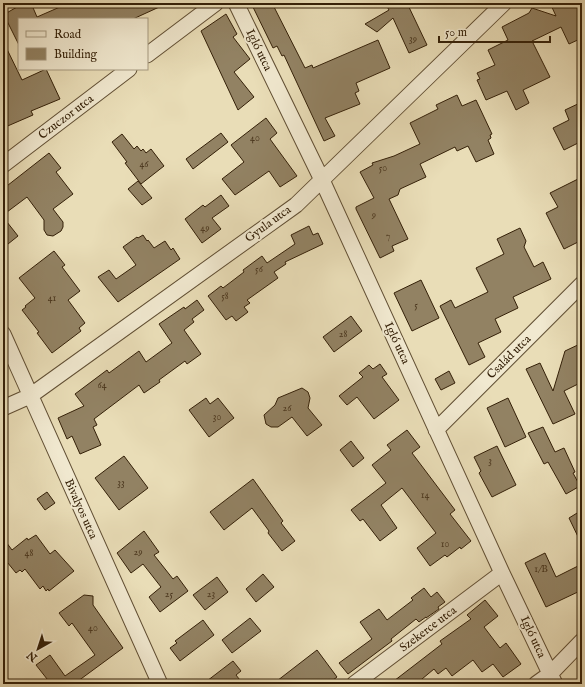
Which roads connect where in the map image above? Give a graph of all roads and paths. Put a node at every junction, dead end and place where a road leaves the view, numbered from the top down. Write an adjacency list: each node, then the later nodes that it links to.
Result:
1 (216, 3): 4 (street)
2 (236, 3): 7 (street, Igló utca)
3 (504, 3): 7 (street, Gyula utca)
4 (148, 55)
5 (128, 70): 6 (street, Czuczor utca)
6 (3, 165)
7 (322, 180): 10 (street, Gyula utca); 12 (street, Igló utca)
8 (582, 284): 12 (street, Család utca)
9 (3, 334): 10 (street, Bivalyos utca)
10 (30, 396): 11 (street, Gyula utca); 16 (street, Bivalyos utca)
11 (3, 408)
12 (436, 430): 13 (street, Igló utca)
13 (502, 573): 15 (street, Igló utca); 17 (street, Szekerce utca)
14 (582, 641): 15 (street)
15 (553, 679): 18 (street)
16 (160, 684)
17 (354, 684)
18 (536, 684)

